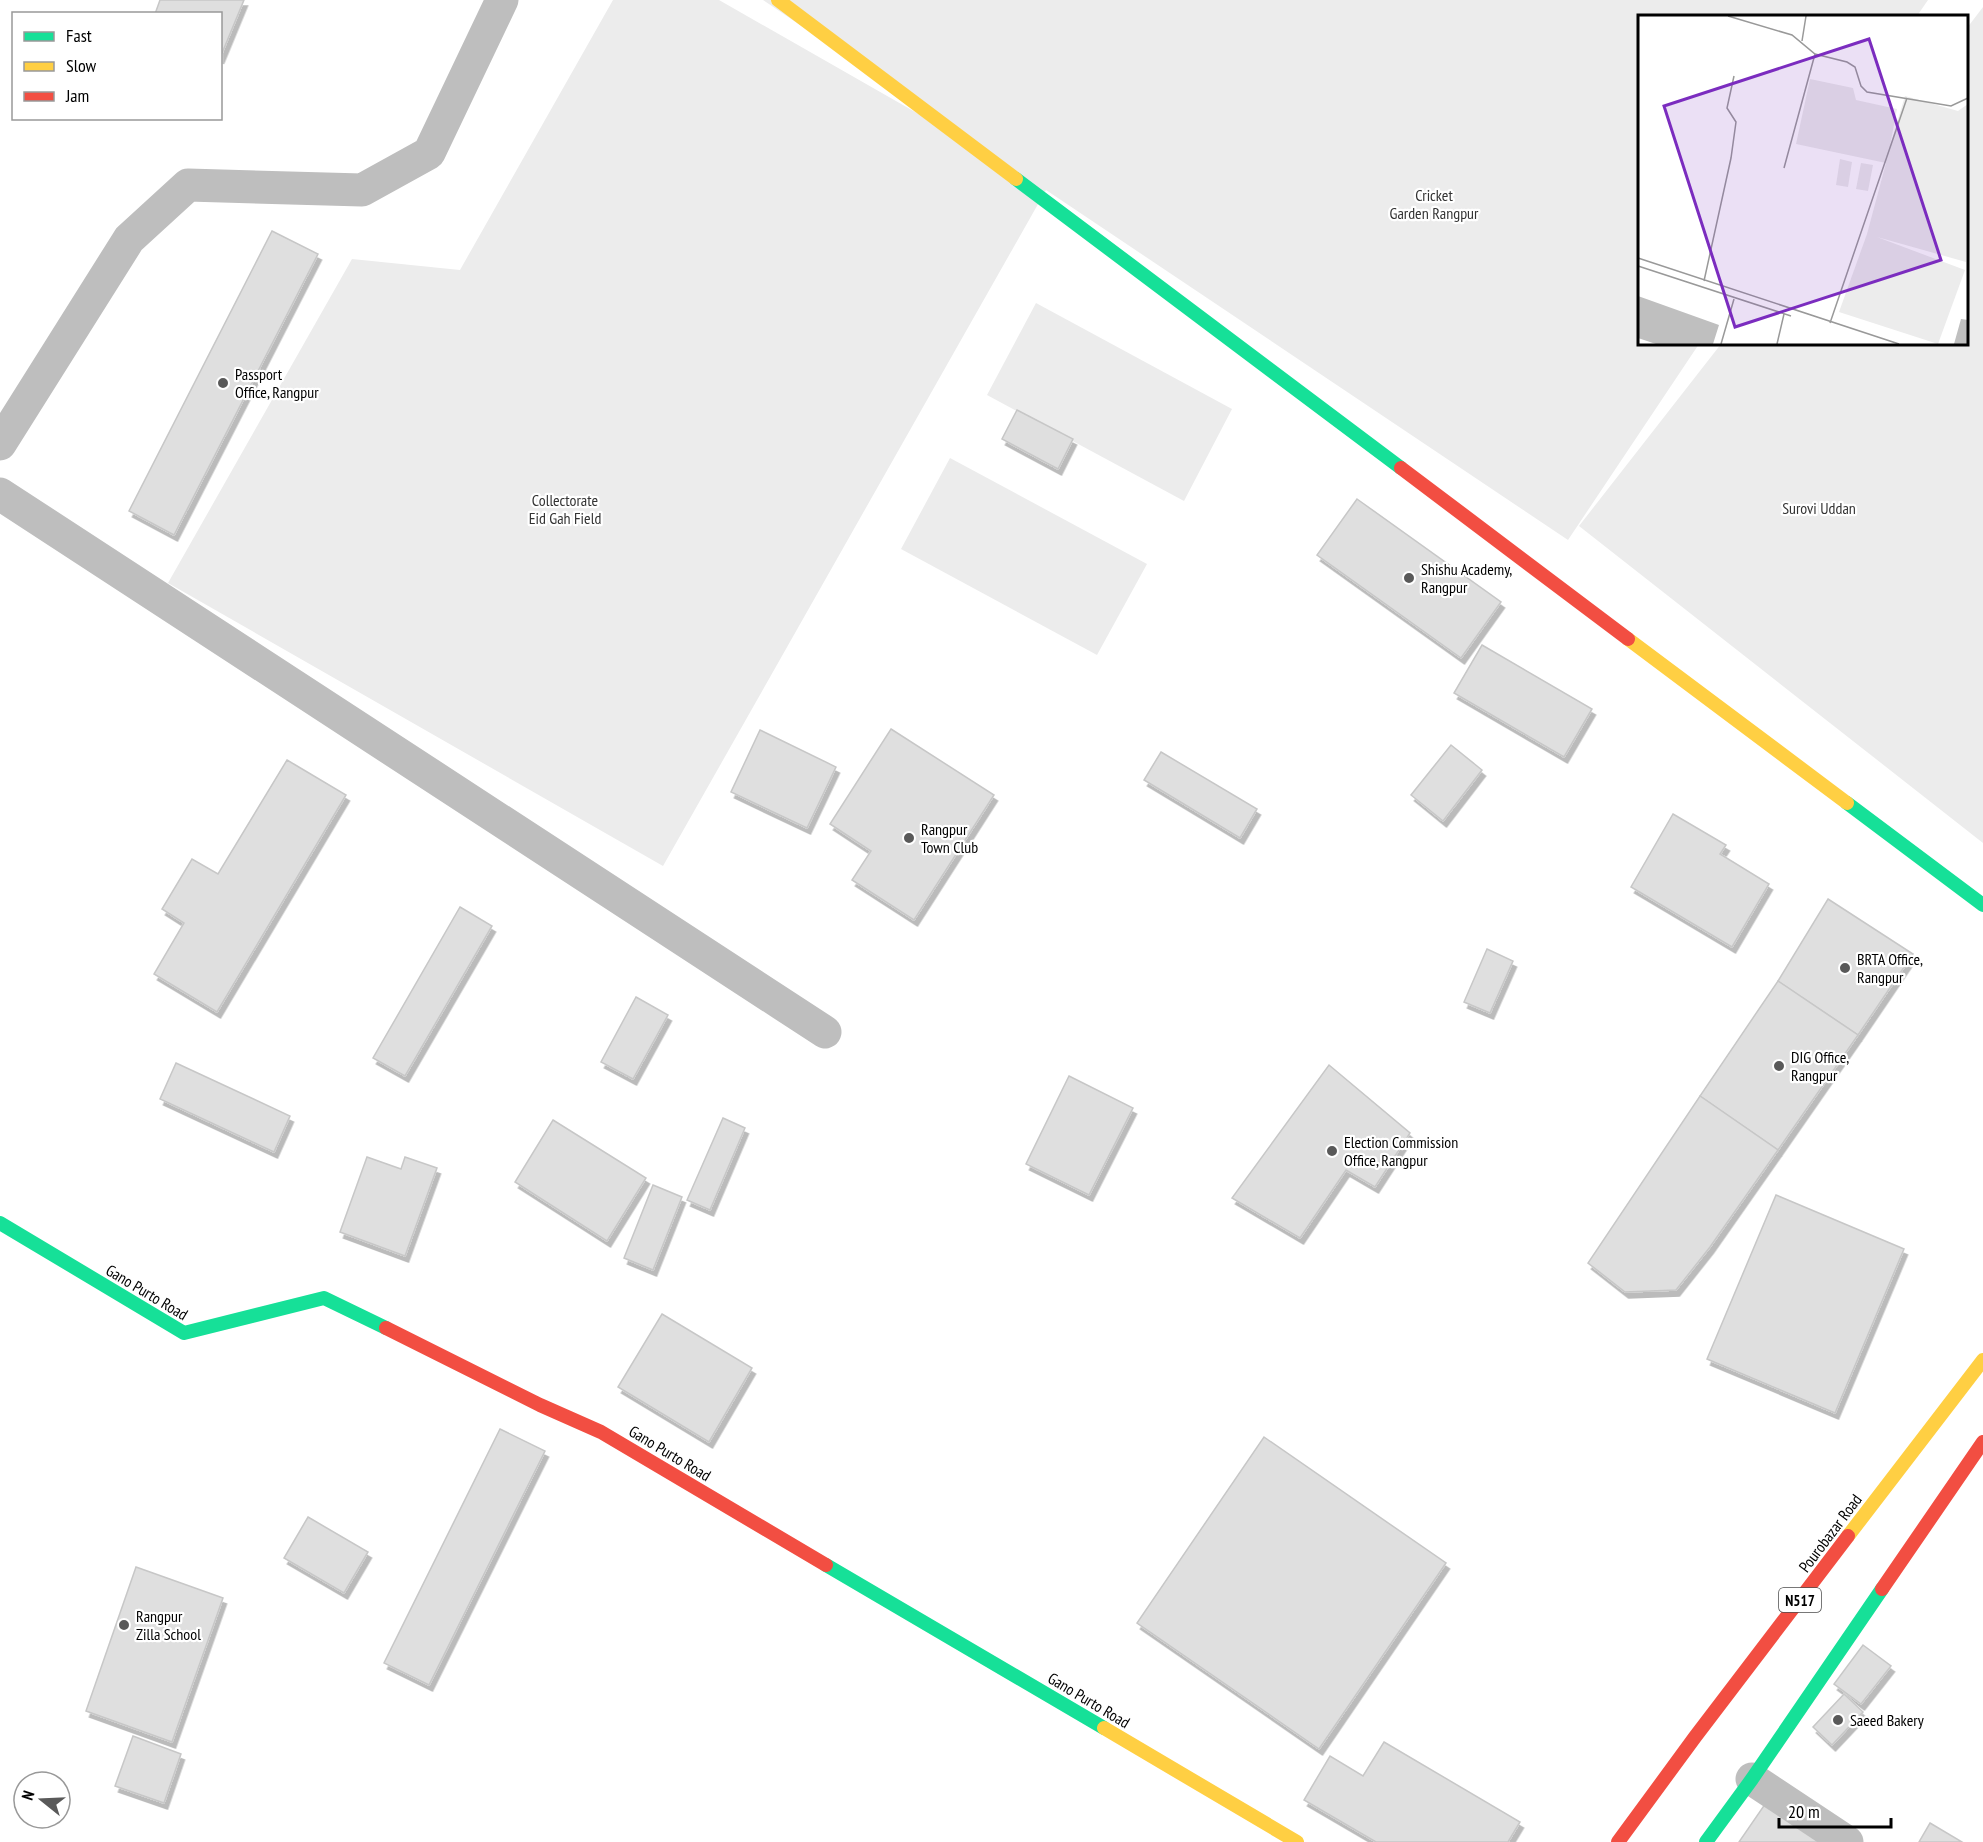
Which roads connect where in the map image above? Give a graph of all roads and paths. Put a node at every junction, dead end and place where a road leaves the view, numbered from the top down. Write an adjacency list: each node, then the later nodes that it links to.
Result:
1 (502, 0): 3 (street)
2 (778, 0): 5 (main road)
3 (0, 444)
4 (0, 494): 6 (street)
5 (1983, 905)
6 (825, 1032)
7 (0, 1223): 11 (main road, Gano Purto Road)
8 (1983, 1360): 12 (main road, Pourobazar Road / N517)
9 (1983, 1442): 10 (main road)
10 (1752, 1779): 13 (main road); 14 (street)
11 (1297, 1842)
12 (1618, 1842)
13 (1706, 1842)
14 (1847, 1842)

